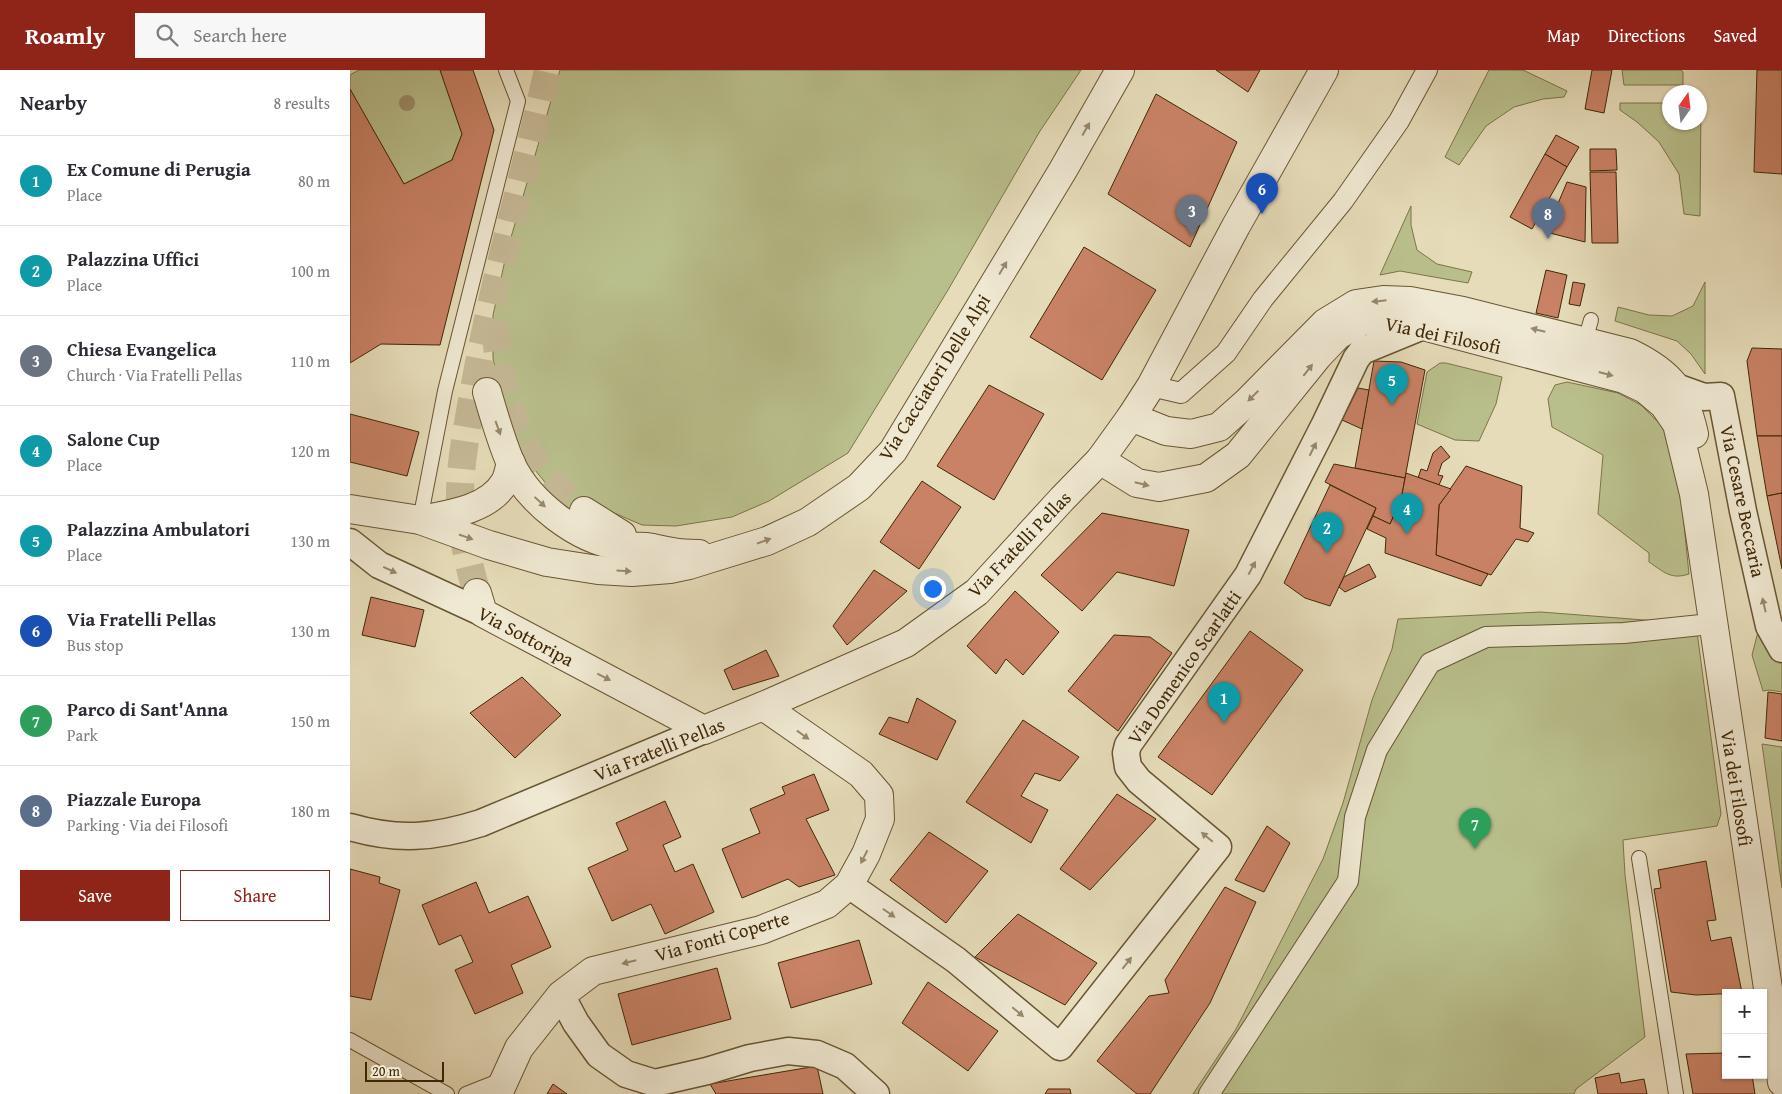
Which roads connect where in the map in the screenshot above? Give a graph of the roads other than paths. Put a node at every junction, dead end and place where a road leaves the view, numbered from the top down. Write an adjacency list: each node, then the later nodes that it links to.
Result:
1 (506, 70): 17 (lane)
2 (1120, 70): 20 (street, Via Cacciatori Delle Alpi, one-way to 2)
3 (1324, 70): 8 (street, Via Fratelli Pellas)
4 (1427, 70): 8 (street)
5 (1423, 326): 7 (street, Via dei Filosofi); 12 (street, Via dei Filosofi, one-way to 5); 28 (street, Via Domenico Scarlatti, one-way to 5)
6 (1588, 330): 7 (lane); 9 (street, Via dei Filosofi); 11 (street, Via dei Filosofi, one-way to 11)
7 (1559, 362): 14 (street, Via dei Filosofi, one-way to 14)
8 (1151, 386): 11 (street, Via Fratelli Pellas)
9 (1676, 386): 14 (street, Via dei Filosofi); 23 (street, Via Cesare Beccaria, one-way to 9)
10 (487, 392): 13 (street, one-way to 13)
11 (1131, 417): 12 (street, Via Fratelli Pellas)
12 (1100, 460): 24 (street, Via Fratelli Pellas)
13 (511, 463): 17 (street); 19 (street, one-way to 19)
14 (1694, 494): 31 (street, Via dei Filosofi)
15 (350, 509): 17 (street)
16 (584, 511): 19 (street)
17 (420, 520): 20 (street, Via Cacciatori Delle Alpi, one-way to 20)
18 (350, 542): 21 (street, Via Sottoripa, one-way to 21)
19 (646, 547): 20 (street)
20 (718, 556)
21 (480, 603): 25 (street, Via Sottoripa, one-way to 25)
22 (1700, 624): 37 (street)
23 (1782, 649)
24 (764, 706): 25 (street, Via Fratelli Pellas); 28 (street, Via Fonti Coperte, one-way to 28)
25 (704, 730): 26 (street, Via Fratelli Pellas)
26 (350, 827)
27 (1639, 858): 38 (lane)
28 (849, 885): 29 (street, Via Fonti Coperte, one-way to 29)
29 (561, 995): 32 (street, Via Fonti Coperte); 33 (street)
30 (350, 1040): 34 (lane)
31 (1782, 1082)
32 (501, 1086): 35 (lane)
33 (652, 1088): 36 (street)
34 (447, 1094)
35 (466, 1094)
36 (876, 1094)
37 (1209, 1094)
38 (1676, 1094)

